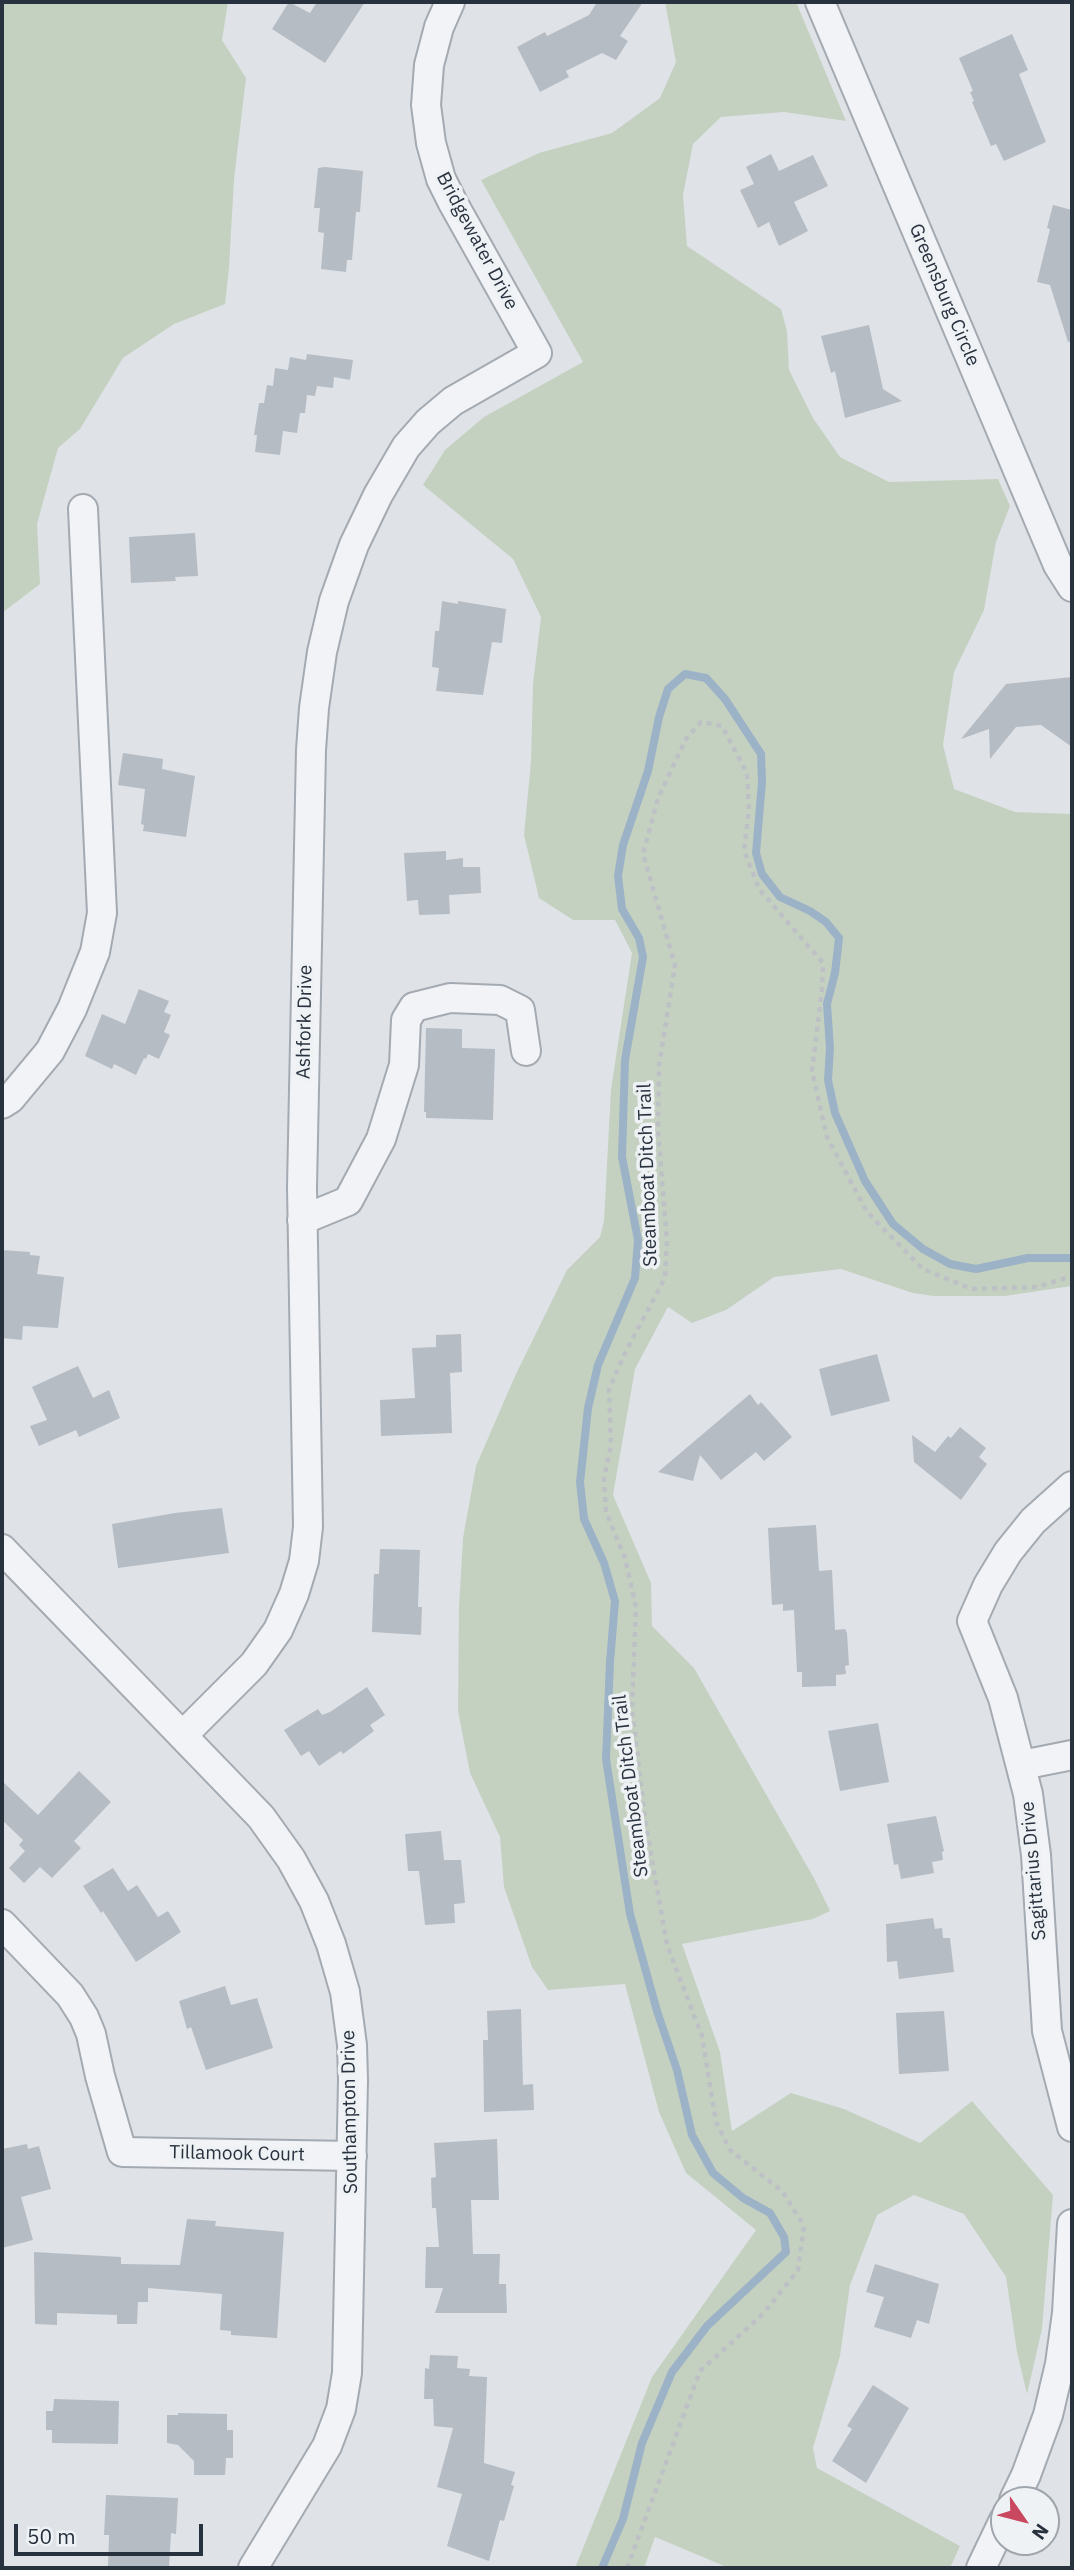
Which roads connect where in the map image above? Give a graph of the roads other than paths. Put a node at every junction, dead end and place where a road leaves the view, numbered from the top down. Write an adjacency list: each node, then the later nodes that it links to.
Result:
1 (450, 2): 3 (street, Bridgewater Drive)
2 (820, 2): 5 (street, Greensburg Circle)
3 (537, 353): 8 (street, Ashfork Drive)
4 (83, 509): 7 (street)
5 (1072, 587)
6 (526, 1051): 8 (street)
7 (2, 1104)
8 (302, 1220): 11 (street, Ashfork Drive)
9 (1072, 1486): 13 (street, Sagittarius Drive)
10 (2, 1549): 11 (street, Southampton Drive)
11 (183, 1735): 16 (street, Southampton Drive)
12 (1072, 1755): 13 (street)
13 (1022, 1765): 15 (street, Sagittarius Drive)
14 (2, 1924): 16 (street, Tillamook Court)
15 (1072, 2125)
16 (352, 2156): 20 (street, Southampton Drive)
17 (1072, 2224): 18 (street)
18 (1021, 2486)
19 (990, 2549): 21 (street)
20 (253, 2568)
21 (981, 2568)

